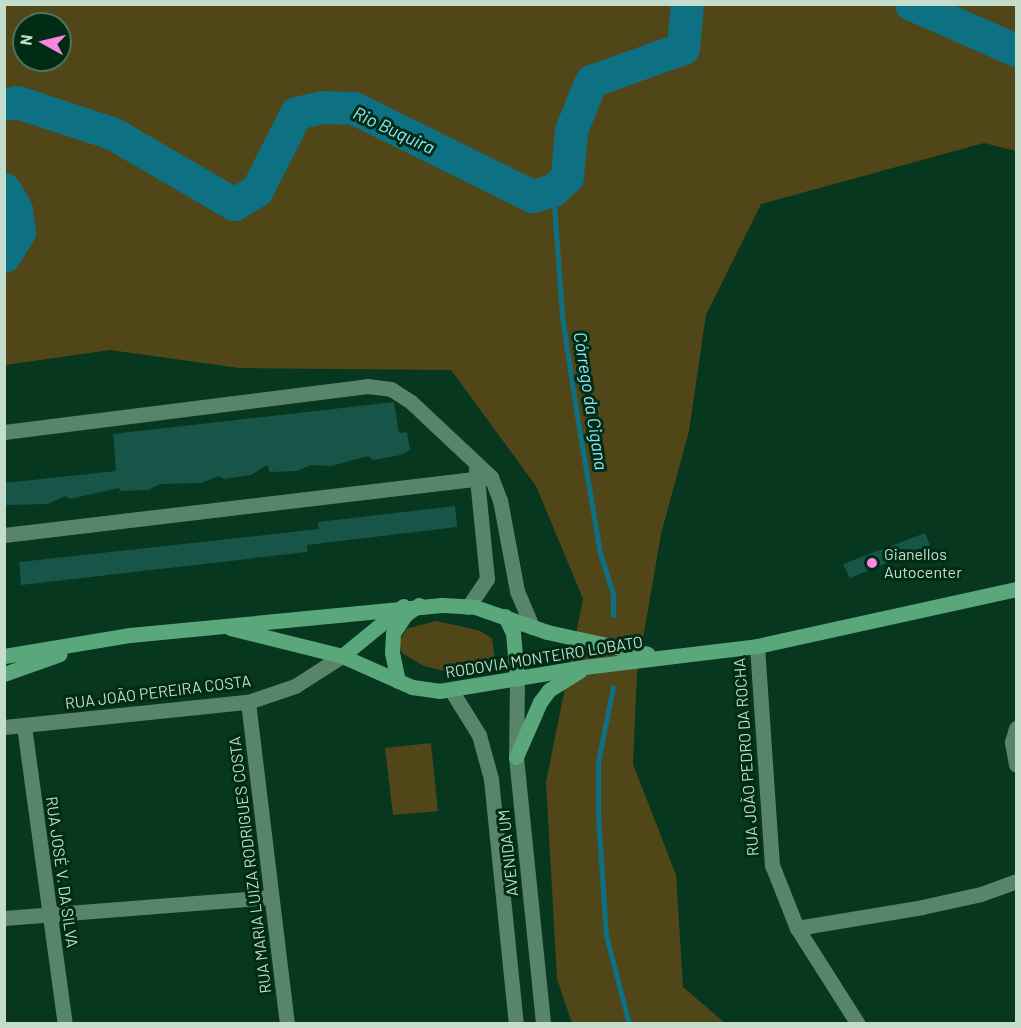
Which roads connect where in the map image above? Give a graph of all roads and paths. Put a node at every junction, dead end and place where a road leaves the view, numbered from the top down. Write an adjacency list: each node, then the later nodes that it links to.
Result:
1 (4, 432): 2 (street)
2 (483, 477): 3 (street); 7 (street); 10 (street)
3 (4, 535)
4 (1017, 589): 12 (main road, RODOVIA MONTEIRO LOBATO)
5 (419, 605): 6 (main road, RODOVIA MONTEIRO LOBATO); 7 (main road, RODOVIA MONTEIRO LOBATO); 19 (main road)
6 (403, 606): 9 (main road, RODOVIA MONTEIRO LOBATO); 14 (main road)
7 (468, 607): 8 (main road, RODOVIA MONTEIRO LOBATO)
8 (506, 616): 10 (main road, RODOVIA MONTEIRO LOBATO); 18 (main road)
9 (230, 627): 11 (main road, RODOVIA MONTEIRO LOBATO); 14 (main road, RODOVIA MONTEIRO LOBATO)
10 (532, 627): 15 (main road, RODOVIA MONTEIRO LOBATO)
11 (94, 642): 13 (main road, RODOVIA MONTEIRO LOBATO); 17 (main road, RODOVIA MONTEIRO LOBATO)
12 (757, 646): 15 (main road, RODOVIA MONTEIRO LOBATO); 31 (street, RUA JOÃO PEDRO DA ROCHA)
13 (4, 656)
14 (342, 656): 19 (main road, RODOVIA MONTEIRO LOBATO); 21 (street, RUA JOÃO PEREIRA COSTA)
15 (660, 657): 16 (main road, RODOVIA MONTEIRO LOBATO)
16 (584, 667): 18 (main road, RODOVIA MONTEIRO LOBATO); 25 (main road)
17 (4, 674)
18 (517, 679): 20 (main road, RODOVIA MONTEIRO LOBATO); 25 (street, AVENIDA UM)
19 (398, 681): 20 (main road, RODOVIA MONTEIRO LOBATO)
20 (451, 690): 34 (street)
21 (248, 702): 22 (street, RUA JOÃO PEREIRA COSTA); 28 (street, RUA MARIA LUIZA RODRIGUES COSTA)
22 (24, 726): 23 (street, RUA JOÃO PEREIRA COSTA); 29 (street, RUA JOSÉ V. DA SILVA)
23 (4, 727)
24 (1017, 728): 26 (street)
25 (516, 757): 35 (street, AVENIDA UM)
26 (1017, 765)
27 (1017, 880): 31 (street)
28 (271, 897): 29 (street); 33 (street, RUA MARIA LUIZA RODRIGUES COSTA)
29 (50, 914): 30 (street); 32 (street, RUA JOSÉ V. DA SILVA)
30 (4, 918)
31 (797, 928): 36 (street, RUA JOÃO PEDRO DA ROCHA)
32 (64, 1023)
33 (287, 1023)
34 (516, 1023)
35 (543, 1023)
36 (858, 1023)

